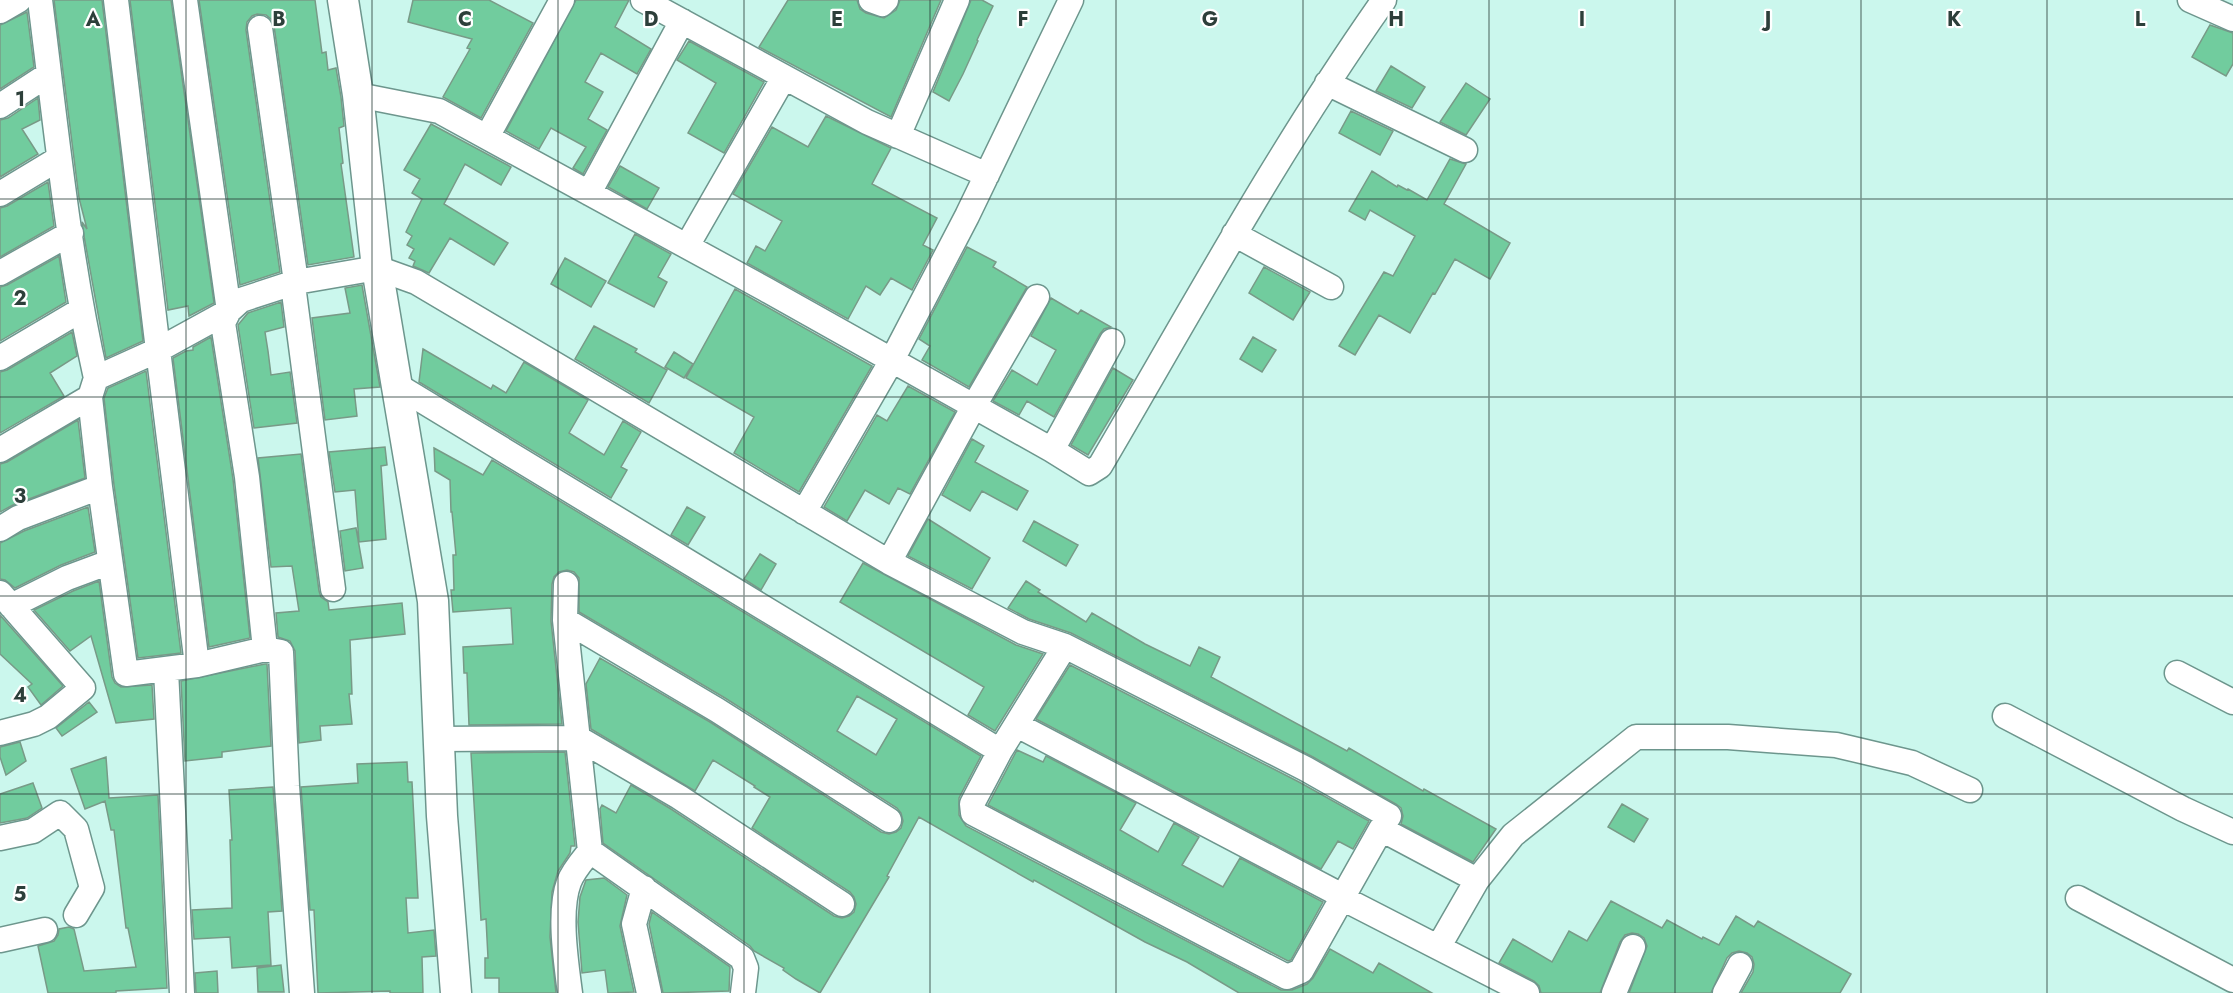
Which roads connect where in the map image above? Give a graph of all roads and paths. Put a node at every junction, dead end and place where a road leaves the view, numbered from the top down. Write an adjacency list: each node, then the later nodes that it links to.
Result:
1 (19, 0): 14 (street)
2 (40, 0): 18 (street)
3 (116, 0): 41 (street)
4 (186, 0): 39 (street)
5 (343, 0): 21 (street)
6 (562, 0): 24 (street)
7 (643, 0): 16 (street)
8 (871, 0): 9 (street)
9 (886, 0)
10 (957, 0): 23 (street)
11 (1071, 0): 27 (street)
12 (1384, 0): 20 (street)
13 (2190, 0): 15 (street)
14 (0, 11)
15 (2233, 19)
16 (682, 21): 19 (street); 28 (street)
17 (261, 28): 35 (street)
18 (49, 74): 22 (street); 26 (street)
19 (784, 77): 23 (street); 32 (street)
20 (1327, 83): 25 (street); 31 (street)
21 (358, 95): 24 (street); 33 (street)
22 (0, 106)
23 (898, 136): 27 (street)
24 (487, 137): 28 (street)
25 (1465, 150)
26 (58, 159): 29 (street); 30 (street)
27 (987, 175): 43 (street)
28 (589, 193): 32 (street)
29 (0, 194)
30 (71, 233): 34 (street); 38 (street)
31 (1234, 234): 36 (street); 48 (street)
32 (687, 246): 43 (street)
33 (377, 268): 35 (street); 44 (street); 50 (street)
34 (0, 273)
35 (294, 284): 39 (street); 55 (street)
36 (1331, 286)
37 (1037, 297): 46 (street)
38 (81, 310): 42 (street); 45 (street)
39 (229, 311): 41 (street); 59 (street)
40 (1113, 341): 48 (street)
41 (158, 350): 45 (street); 60 (street)
42 (0, 358)
43 (892, 360): 46 (street); 50 (street)
44 (398, 386): 68 (street); 69 (street)
45 (93, 388): 47 (street); 49 (street)
46 (974, 406): 48 (street); 53 (street)
47 (0, 450)
48 (1052, 450)
49 (100, 487): 51 (street); 52 (street)
50 (804, 512): 53 (street)
51 (0, 529)
52 (110, 562): 56 (street); 61 (street)
53 (889, 562): 58 (street)
54 (566, 584): 57 (street)
55 (333, 589)
56 (5, 600): 66 (street)
57 (564, 620): 67 (street); 71 (street)
58 (1065, 646): 65 (street); 72 (street)
59 (265, 650): 60 (street); 89 (street)
60 (197, 665): 61 (street)
61 (166, 670): 88 (street)
62 (2178, 673): 63 (street)
63 (2233, 702)
64 (2005, 716): 73 (street)
65 (1017, 725): 69 (street); 79 (street)
66 (0, 733)
67 (578, 738): 68 (street); 75 (street); 80 (street)
68 (439, 739): 90 (street)
69 (1000, 751): 79 (street)
70 (1970, 790): 76 (street)
71 (889, 820)
72 (1381, 830): 76 (street); 79 (street)
73 (2233, 831)
74 (0, 838): 81 (street)
75 (590, 851): 77 (street); 91 (street)
76 (1477, 880): 84 (street)
77 (644, 888): 92 (street); 93 (street)
78 (2078, 898): 87 (street)
79 (1344, 899): 84 (street)
80 (842, 904)
81 (76, 915)
82 (45, 930): 83 (street)
83 (0, 940)
84 (1438, 946): 94 (street)
85 (1634, 947): 95 (street)
86 (1740, 965): 96 (street)
87 (2231, 974)
88 (182, 993)
89 (302, 993)
90 (456, 993)
91 (570, 993)
92 (649, 993)
93 (743, 993)
94 (1527, 993)
95 (1614, 993)
96 (1725, 993)

